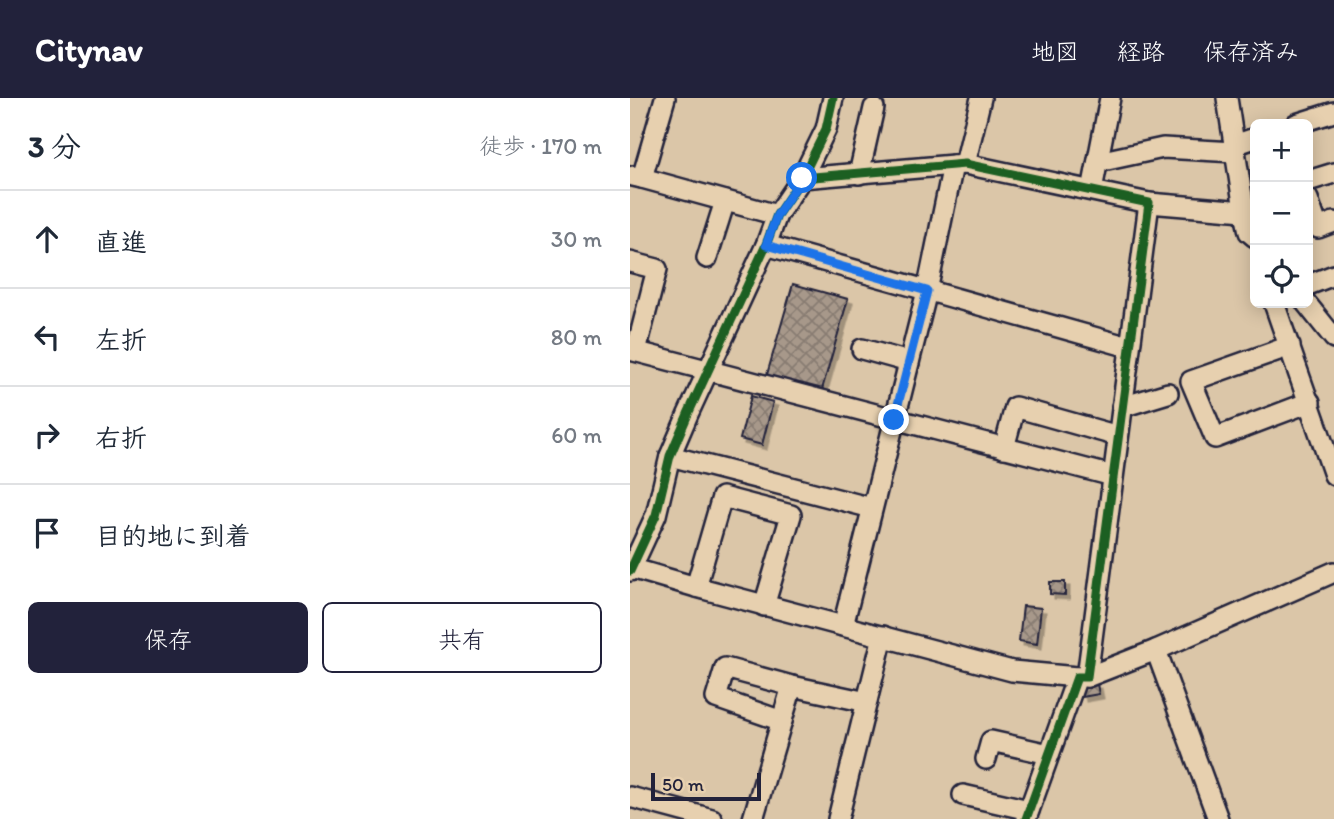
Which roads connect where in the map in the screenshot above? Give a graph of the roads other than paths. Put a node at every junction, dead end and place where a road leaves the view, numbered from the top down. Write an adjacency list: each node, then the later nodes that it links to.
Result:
1 (665, 98): 15 (street)
2 (833, 98): 16 (street)
3 (981, 98): 12 (street)
4 (1110, 98): 11 (street)
5 (1227, 98): 10 (street)
6 (874, 108): 14 (street)
7 (1334, 112): 8 (street)
8 (1312, 119)
9 (1250, 141): 10 (street)
10 (1234, 149): 11 (street); 21 (street)
11 (1098, 162): 18 (street)
12 (959, 165): 14 (street); 18 (street); 31 (street)
13 (1334, 173): 17 (street)
14 (859, 174): 16 (street)
15 (636, 177): 19 (street)
16 (802, 178): 23 (street)
17 (1313, 179)
18 (1092, 191): 20 (street)
19 (724, 201): 23 (street); 27 (street)
20 (1149, 203): 21 (street); 36 (street)
21 (1247, 204): 24 (street)
22 (1313, 213): 25 (street)
23 (777, 215): 26 (street)
24 (1250, 222)
25 (1334, 222)
26 (766, 245): 31 (street); 40 (street)
27 (707, 258)
28 (630, 262): 38 (street)
29 (1334, 275): 30 (street)
30 (1313, 283)
31 (927, 291): 36 (street); 39 (street)
32 (1277, 308): 35 (street)
33 (1310, 308): 34 (street)
34 (1332, 333)
35 (1290, 346): 42 (street); 42 (street)
36 (1129, 347): 43 (street)
37 (862, 349): 39 (street)
38 (633, 350): 40 (street)
39 (909, 362): 44 (street)
40 (708, 371): 44 (street); 47 (street)
41 (1168, 393): 43 (street)
42 (1310, 402): 48 (street)
43 (1122, 407): 45 (street)
44 (894, 420): 46 (street); 50 (street)
45 (1118, 436): 46 (street); 49 (street)
46 (1004, 448): 49 (street)
47 (670, 456): 50 (street); 51 (street)
48 (1334, 475)
49 (1113, 476): 58 (street)
50 (872, 508): 55 (street)
51 (631, 569): 53 (street)
52 (1334, 572): 57 (street)
53 (696, 587): 54 (street); 54 (street)
54 (764, 606): 55 (street)
55 (843, 626): 56 (street)
56 (883, 636): 58 (street); 60 (street)
57 (1156, 650): 58 (street); 70 (street)
58 (1082, 677): 62 (street)
59 (792, 686): 60 (street); 61 (street); 61 (street)
60 (867, 702): 69 (street)
61 (782, 721): 68 (street)
62 (1049, 754): 63 (street); 66 (street)
63 (986, 759)
64 (963, 795): 66 (street)
65 (630, 797): 67 (street)
66 (1028, 815)
67 (712, 819)
68 (753, 819)
69 (838, 819)
70 (1218, 819)

